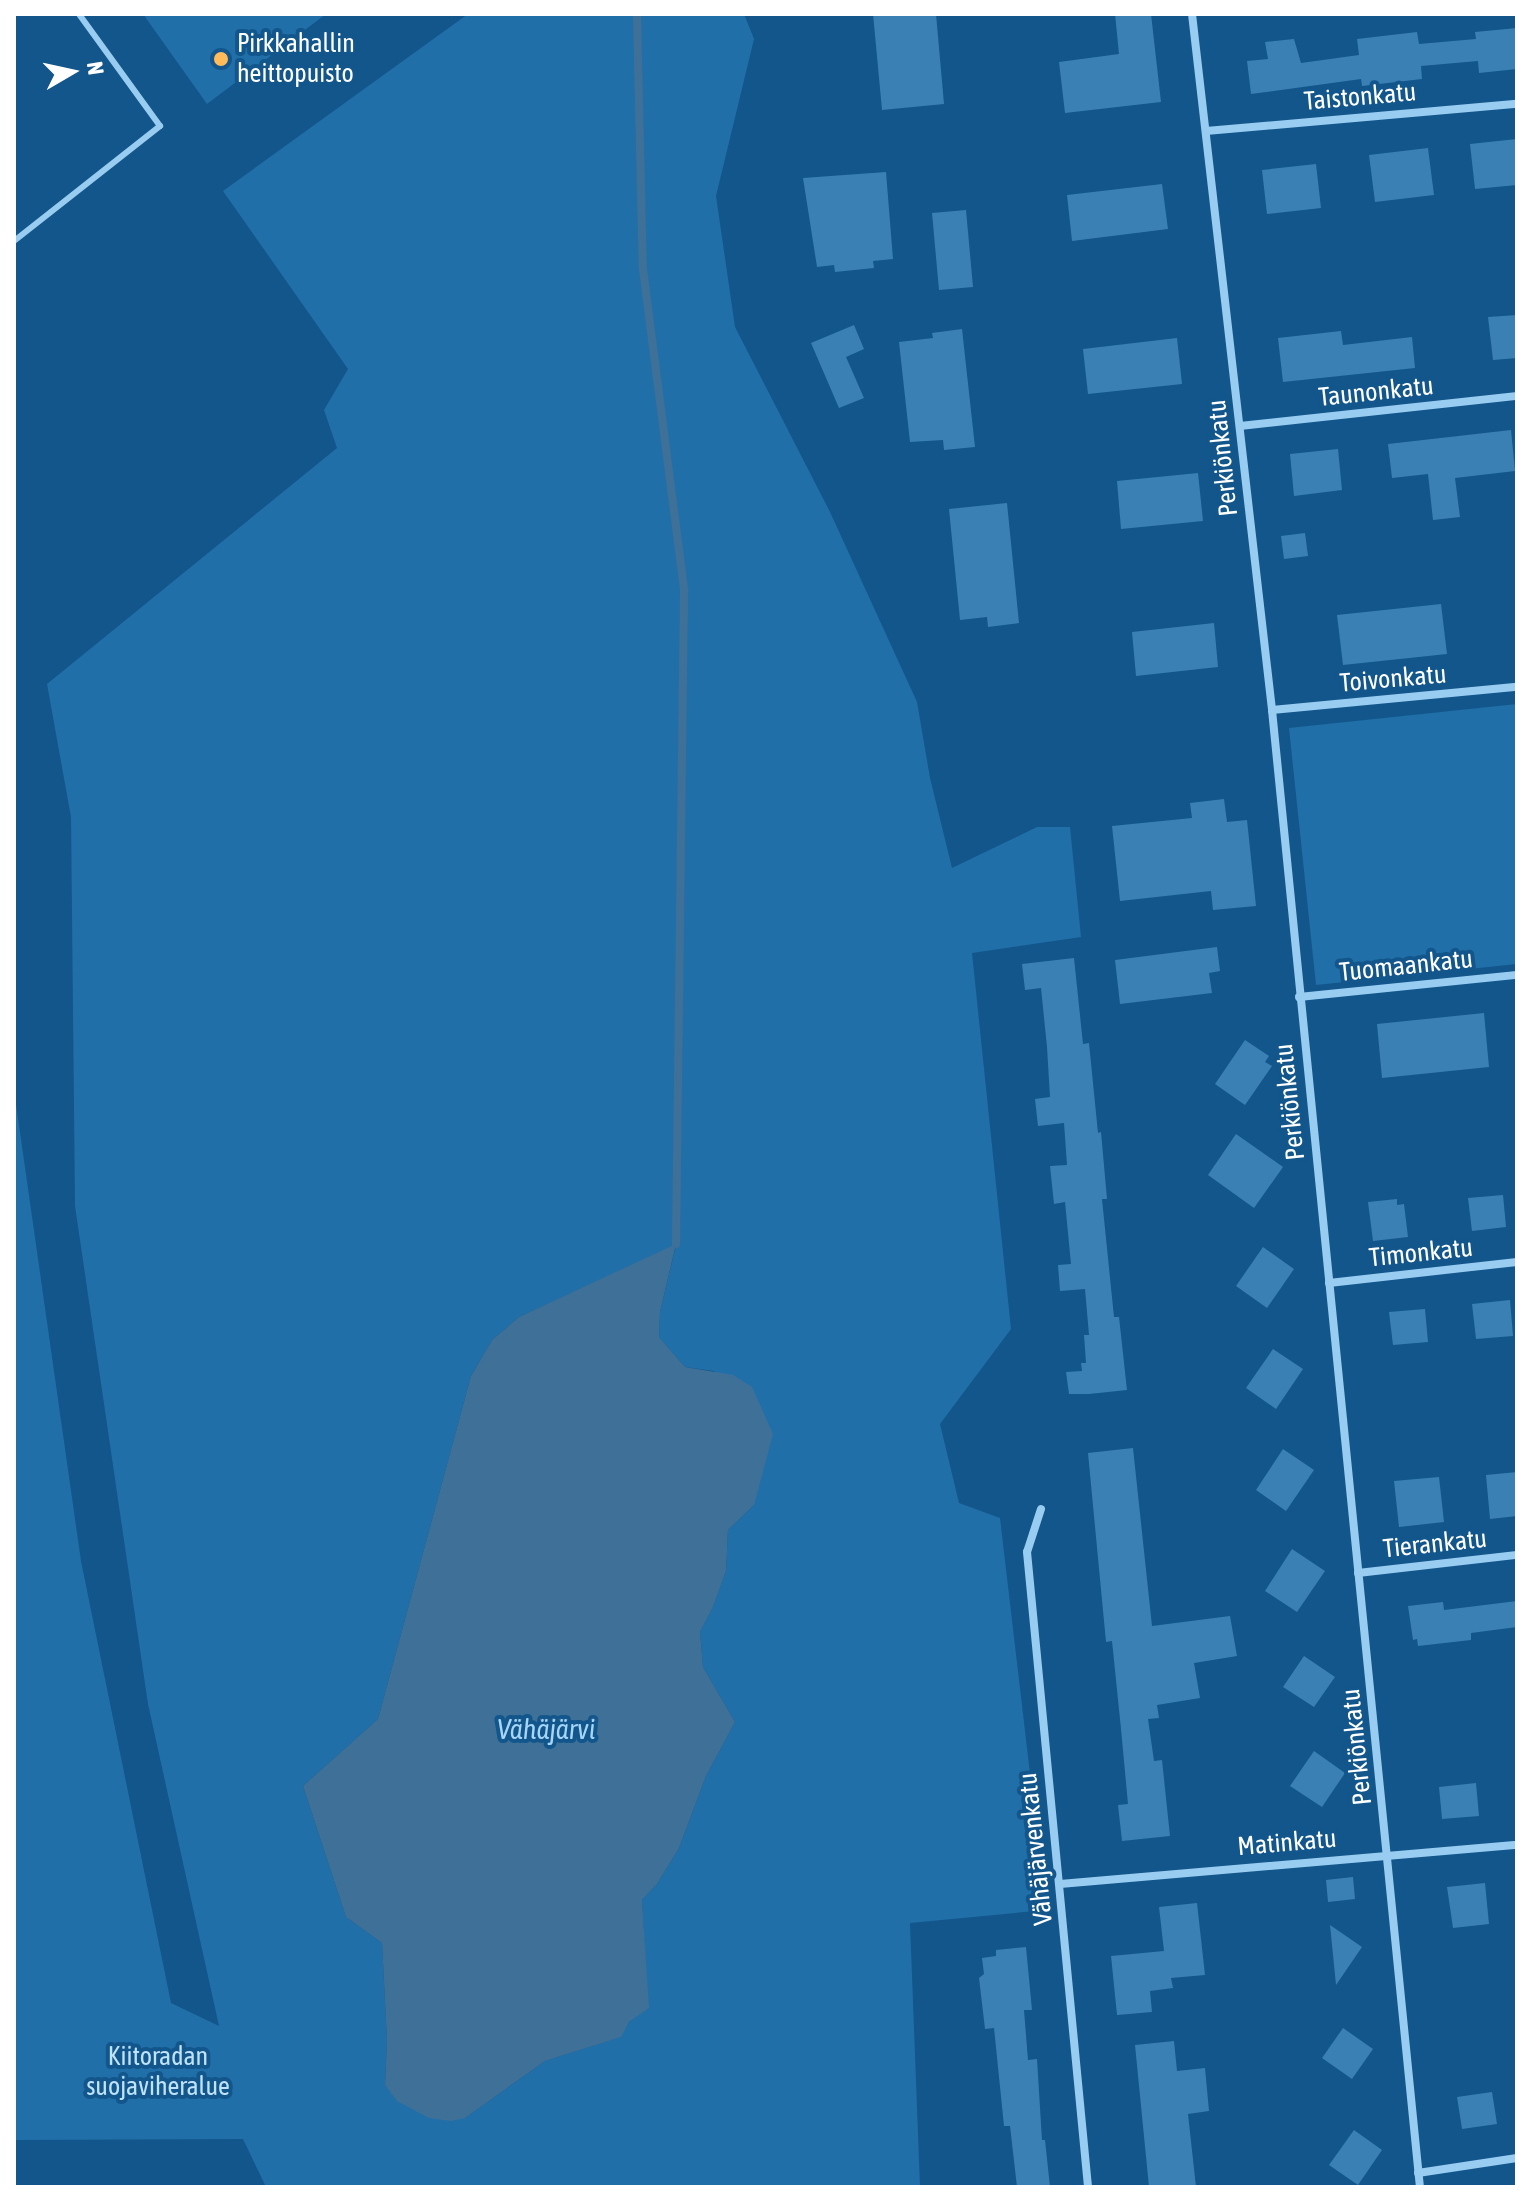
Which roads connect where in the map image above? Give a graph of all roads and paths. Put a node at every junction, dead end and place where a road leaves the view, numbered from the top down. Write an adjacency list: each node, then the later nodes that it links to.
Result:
1 (79, 14): 5 (lane)
2 (1192, 14): 4 (street, Perkiönkatu)
3 (1517, 104): 4 (street, Taistonkatu)
4 (1206, 131): 7 (street, Perkiönkatu)
5 (14, 241)
6 (1517, 396): 7 (street, Taunonkatu)
7 (1240, 426): 9 (street, Perkiönkatu)
8 (1517, 687): 9 (street, Toivonkatu)
9 (1272, 710): 11 (street, Perkiönkatu)
10 (1517, 975): 11 (street, Tuomaankatu)
11 (1299, 997): 13 (street, Perkiönkatu)
12 (1517, 1262): 13 (street, Timonkatu)
13 (1329, 1283): 16 (street, Perkiönkatu)
14 (1041, 1509): 19 (street, Vähäjärvenkatu)
15 (1517, 1555): 16 (street, Tierankatu)
16 (1358, 1573): 18 (street, Perkiönkatu)
17 (1517, 1845): 18 (street, Matinkatu)
18 (1389, 1854): 19 (street, Matinkatu); 21 (street, Perkiönkatu)
19 (1060, 1884): 22 (street, Vähäjärvenkatu)
20 (1517, 2158): 21 (street)
21 (1418, 2173): 23 (street, Perkiönkatu)
22 (1088, 2187)
23 (1420, 2187)

